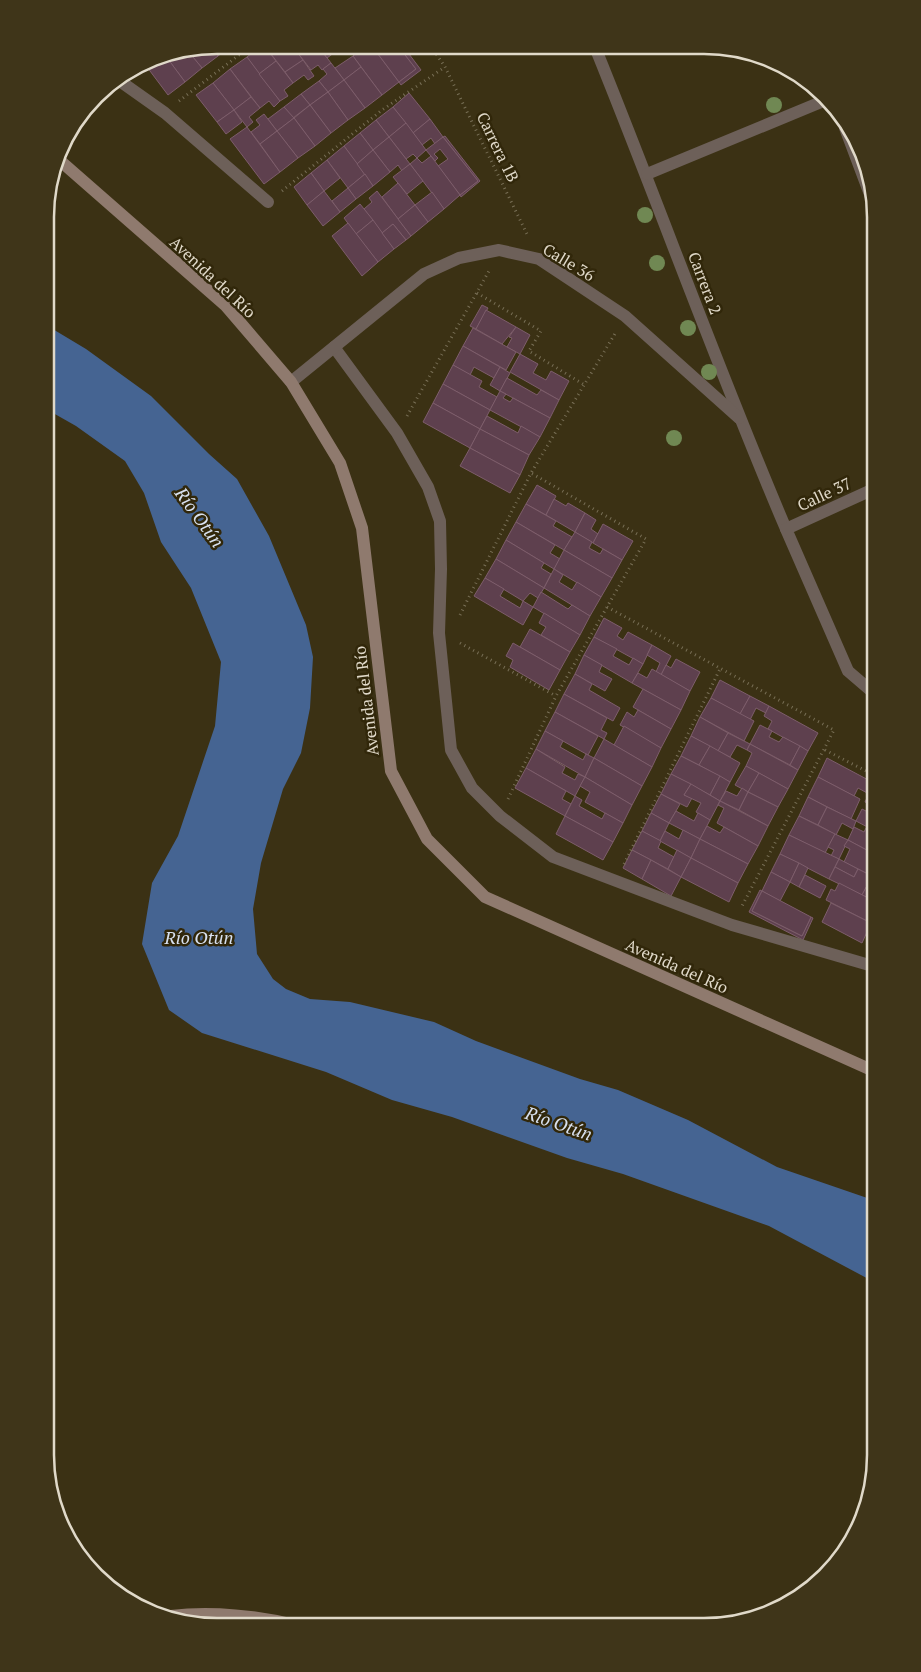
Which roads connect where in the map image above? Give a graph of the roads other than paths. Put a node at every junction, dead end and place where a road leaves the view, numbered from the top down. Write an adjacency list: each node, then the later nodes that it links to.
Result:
1 (598, 54): 5 (street, Carrera 2)
2 (123, 83): 6 (street)
3 (820, 102): 5 (street)
4 (62, 163): 8 (main road, Avenida del Río)
5 (647, 174): 9 (street, Carrera 2)
6 (268, 202)
7 (334, 347): 8 (street, Calle 36); 9 (street, Calle 36); 13 (street)
8 (291, 382): 14 (main road, Avenida del Río)
9 (738, 418): 11 (street, Carrera 2)
10 (867, 492): 11 (street, Calle 37)
11 (786, 529): 12 (street, Carrera 2)
12 (867, 687)
13 (867, 965)
14 (867, 1068)
15 (183, 1615): 16 (main road)
16 (244, 1618)

